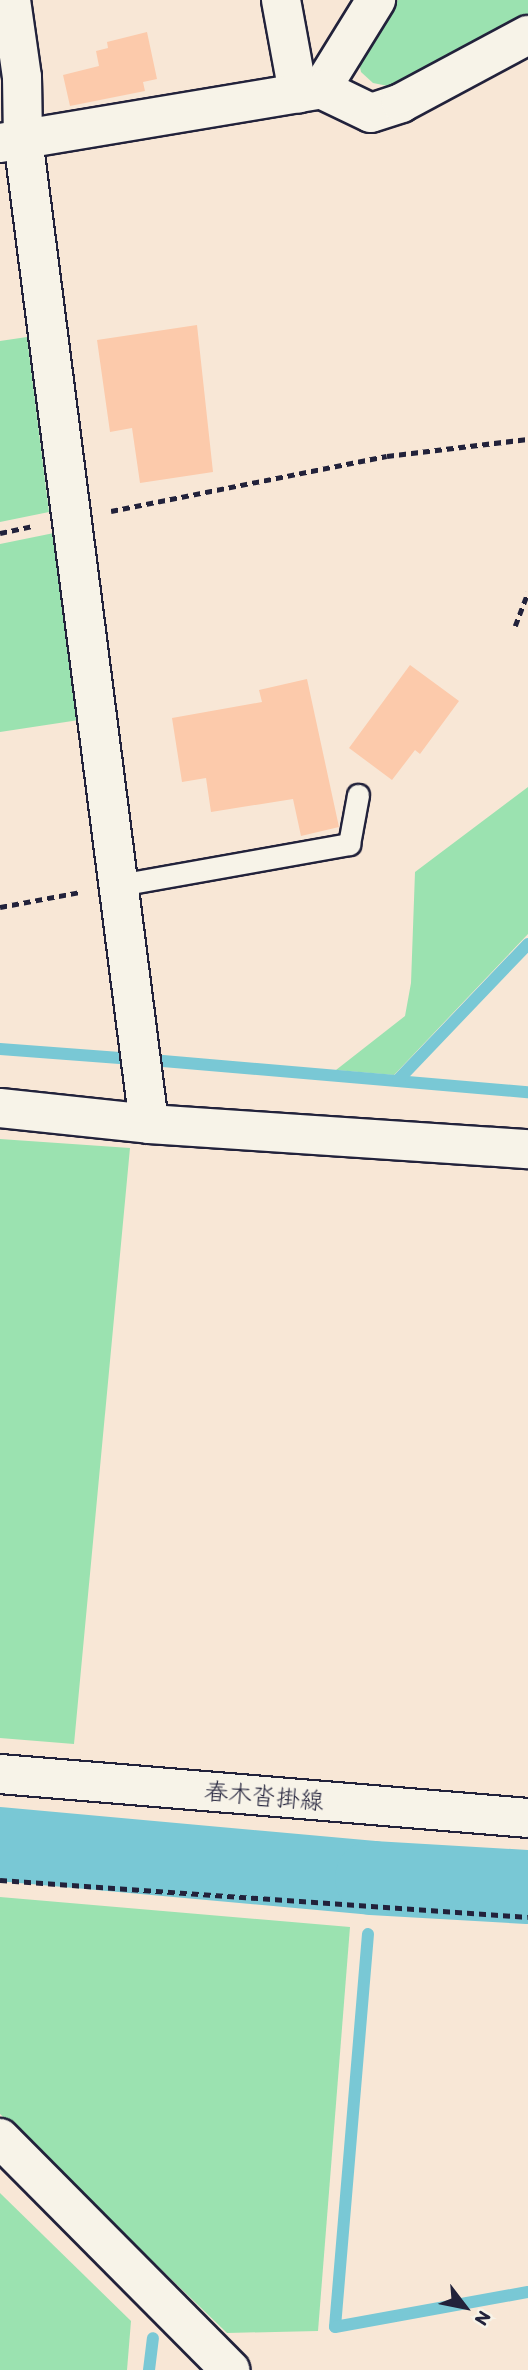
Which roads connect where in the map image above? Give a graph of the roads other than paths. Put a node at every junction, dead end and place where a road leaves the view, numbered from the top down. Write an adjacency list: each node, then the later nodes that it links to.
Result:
1 (11, 0): 6 (street)
2 (281, 0): 5 (street)
3 (376, 0): 5 (street)
4 (528, 35): 5 (street)
5 (309, 91): 6 (street)
6 (11, 141): 8 (street)
7 (358, 795): 8 (lane)
8 (119, 885): 10 (street)
9 (0, 1108): 10 (street)
10 (149, 1124): 11 (street)
11 (528, 1149)
12 (0, 1774): 13 (street, 春木沓掛線)
13 (528, 1818)
14 (0, 2138): 15 (street)
15 (230, 2370)

